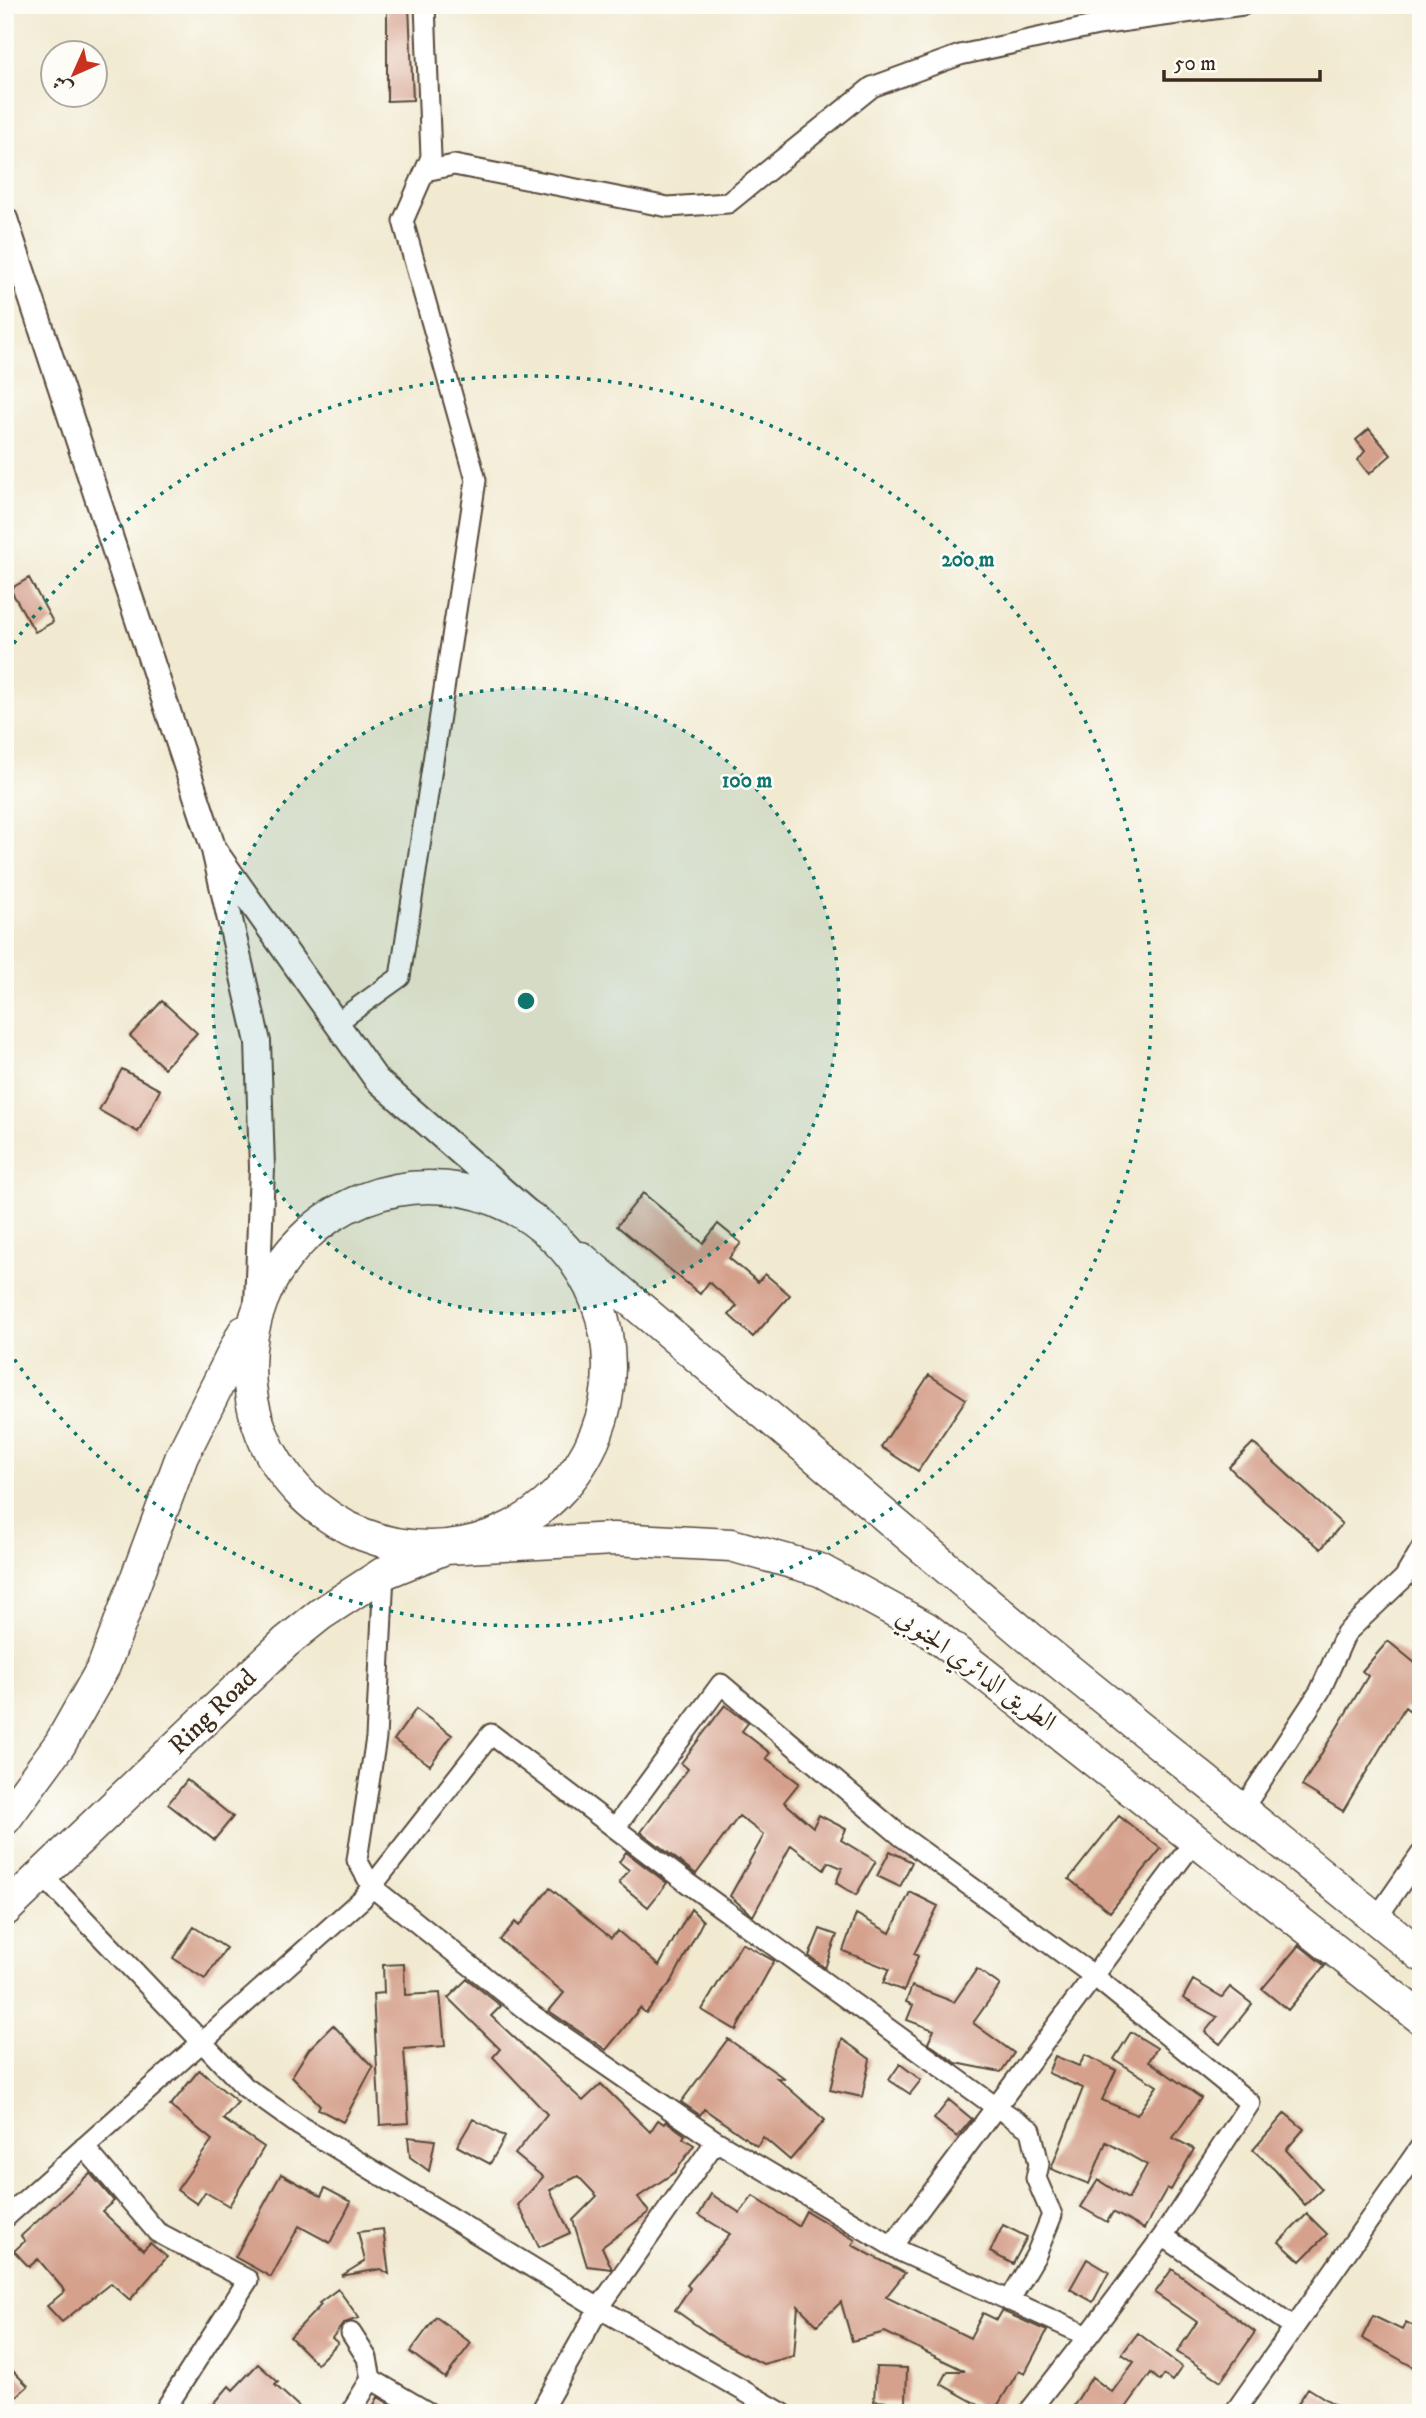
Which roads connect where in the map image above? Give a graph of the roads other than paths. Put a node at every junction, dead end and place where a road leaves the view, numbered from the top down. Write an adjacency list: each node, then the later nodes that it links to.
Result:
1 (425, 5): 4 (street)
2 (1243, 5): 3 (street)
3 (1152, 11): 4 (street)
4 (425, 171): 8 (street)
5 (5, 219): 6 (street)
6 (11, 252): 7 (street)
7 (214, 850): 8 (street); 10 (street)
8 (337, 1023): 9 (street)
9 (553, 1234): 10 (main road); 11 (main road); 14 (main road, الطريق الدائري الجنوبي)
10 (257, 1306): 11 (main road); 15 (main road)
11 (446, 1548): 13 (main road, Ring Road); 17 (main road, الطريق الدائري الجنوبي)
12 (1421, 1549): 14 (street)
13 (384, 1573): 19 (main road, Ring Road); 20 (street)
14 (1242, 1810): 22 (main road, الطريق الدائري الجنوبي)
15 (5, 1819)
16 (615, 1828): 20 (street); 24 (street); 27 (street)
17 (1196, 1839): 24 (street); 25 (main road, الطريق الدائري الجنوبي)
18 (1421, 1854): 22 (street)
19 (42, 1875): 21 (main road, Ring Road); 26 (street)
20 (372, 1887): 26 (street); 28 (street)
21 (5, 1910)
22 (1376, 1919): 23 (main road, الطريق الدائري الجنوبي)
23 (1421, 1955)
24 (1094, 1976): 27 (street); 32 (street)
25 (1421, 2018)
26 (200, 2042): 30 (street); 35 (street)
27 (996, 2107): 33 (street); 34 (street)
28 (716, 2141): 33 (street); 35 (street)
29 (1421, 2146): 36 (street)
30 (85, 2147): 31 (street); 40 (street)
31 (5, 2218)
32 (1163, 2236): 36 (street); 38 (street)
33 (892, 2246): 34 (street)
34 (1009, 2301): 38 (street)
35 (599, 2308): 43 (street); 44 (street)
36 (1294, 2327): 46 (street)
37 (351, 2333): 39 (street)
38 (1088, 2336): 45 (street)
39 (371, 2379): 41 (street); 42 (street)
40 (167, 2411)
41 (350, 2413)
42 (429, 2413)
43 (540, 2413)
44 (782, 2413)
45 (1028, 2413)
46 (1234, 2413)

